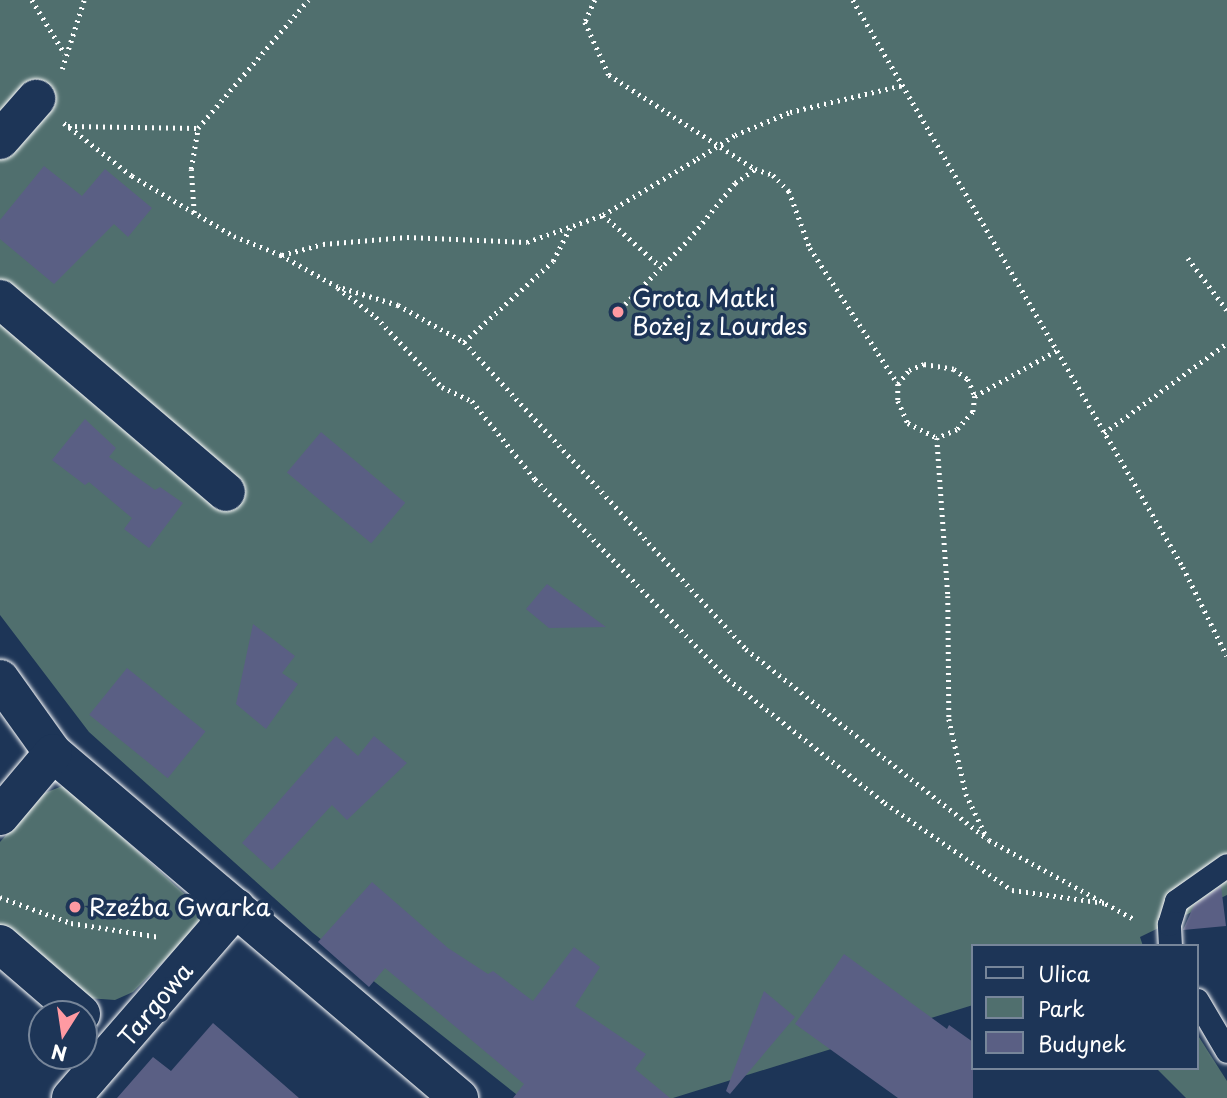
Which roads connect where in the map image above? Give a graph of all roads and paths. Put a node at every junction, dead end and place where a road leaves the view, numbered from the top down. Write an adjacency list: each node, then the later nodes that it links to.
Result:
1 (32, 0): 6 (path)
2 (83, 0): 6 (path)
3 (308, 0): 10 (path)
4 (595, 0): 12 (path)
5 (853, 0): 7 (path)
6 (65, 54): 8 (path)
7 (903, 85): 14 (path, bridge); 25 (path)
8 (36, 99): 9 (path); 11 (street)
9 (67, 126): 10 (path); 13 (path)
10 (198, 128): 13 (path)
11 (0, 140)
12 (755, 169): 18 (path); 26 (path)
13 (194, 213): 16 (path)
14 (603, 215): 15 (path); 18 (path)
15 (570, 227): 16 (path); 23 (path)
16 (281, 255): 19 (path)
17 (1188, 258): 22 (path)
18 (661, 267): 21 (path)
19 (336, 286): 23 (path); 38 (path)
20 (0, 299): 30 (street)
21 (625, 304)
22 (1227, 310)
23 (464, 342): 35 (path)
24 (1227, 343): 28 (path)
25 (1056, 351): 27 (path); 28 (path)
26 (898, 384): 27 (path); 29 (path)
27 (975, 396): 29 (path)
28 (1104, 433): 31 (path)
29 (937, 438): 35 (path)
30 (226, 492)
31 (1227, 656)
32 (0, 679): 33 (street)
33 (53, 753): 34 (street); 39 (street)
34 (0, 816)
35 (989, 840): 38 (path)
36 (1227, 865): 41 (lane)
37 (0, 897): 40 (path)
38 (1109, 903): 41 (path)
39 (236, 908): 46 (street, Targowa); 49 (street)
40 (172, 939)
41 (1169, 943)
42 (0, 944): 43 (street)
43 (65, 1000)
44 (1199, 1003): 47 (lane)
45 (98, 1028): 46 (street)
46 (120, 1047): 48 (street, Targowa)
47 (1227, 1051)
48 (71, 1098)
49 (459, 1098)

